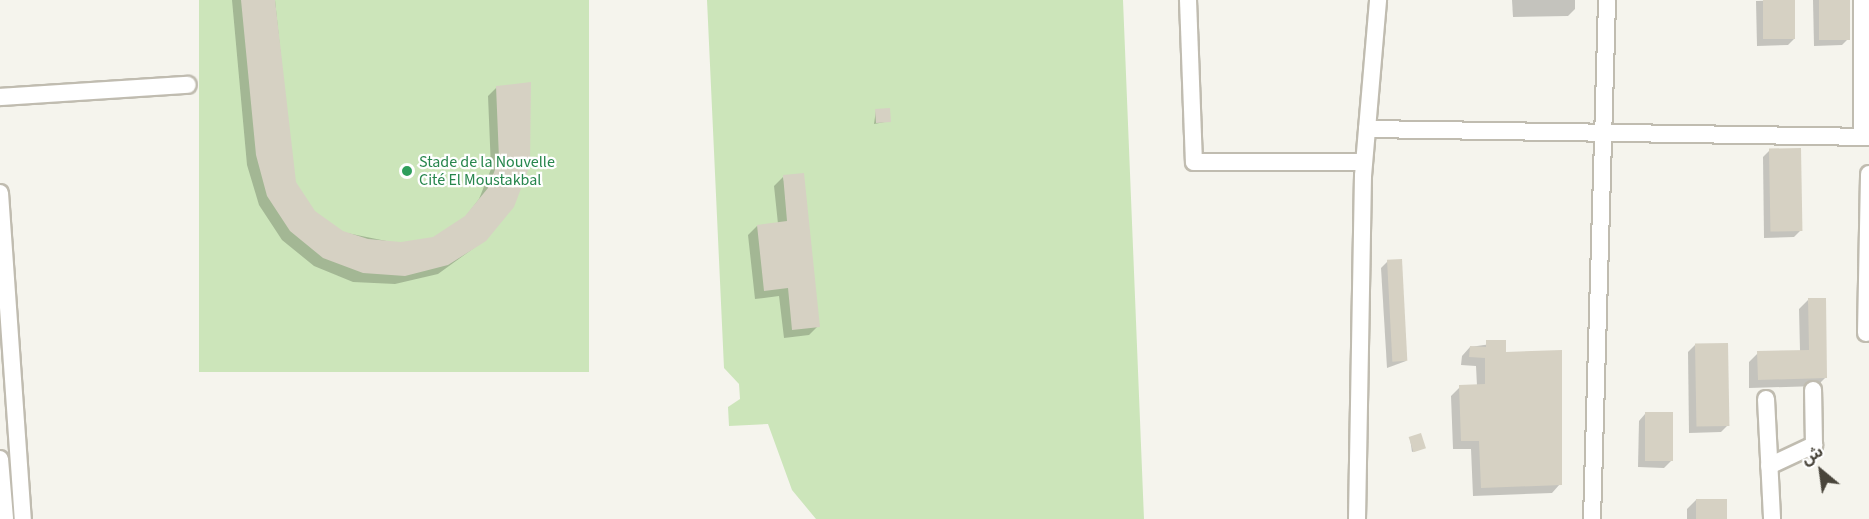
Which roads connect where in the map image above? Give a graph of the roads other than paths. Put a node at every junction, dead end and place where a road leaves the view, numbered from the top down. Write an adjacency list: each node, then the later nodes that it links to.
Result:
1 (1188, 0): 10 (street)
2 (1378, 0): 7 (street)
3 (1607, 0): 8 (street)
4 (1862, 0): 9 (street)
5 (188, 85): 6 (street)
6 (0, 97)
7 (1367, 129): 8 (street); 10 (street)
8 (1604, 133): 9 (street); 21 (street)
9 (1866, 137)
10 (1364, 162): 20 (street)
11 (1869, 174): 13 (street)
12 (0, 193): 19 (street)
13 (1866, 333)
14 (1813, 390): 17 (street)
15 (1766, 399): 17 (street)
16 (0, 459): 18 (street)
17 (1769, 466): 22 (street)
18 (5, 519)
19 (23, 519)
20 (1357, 519)
21 (1592, 519)
22 (1772, 519)

